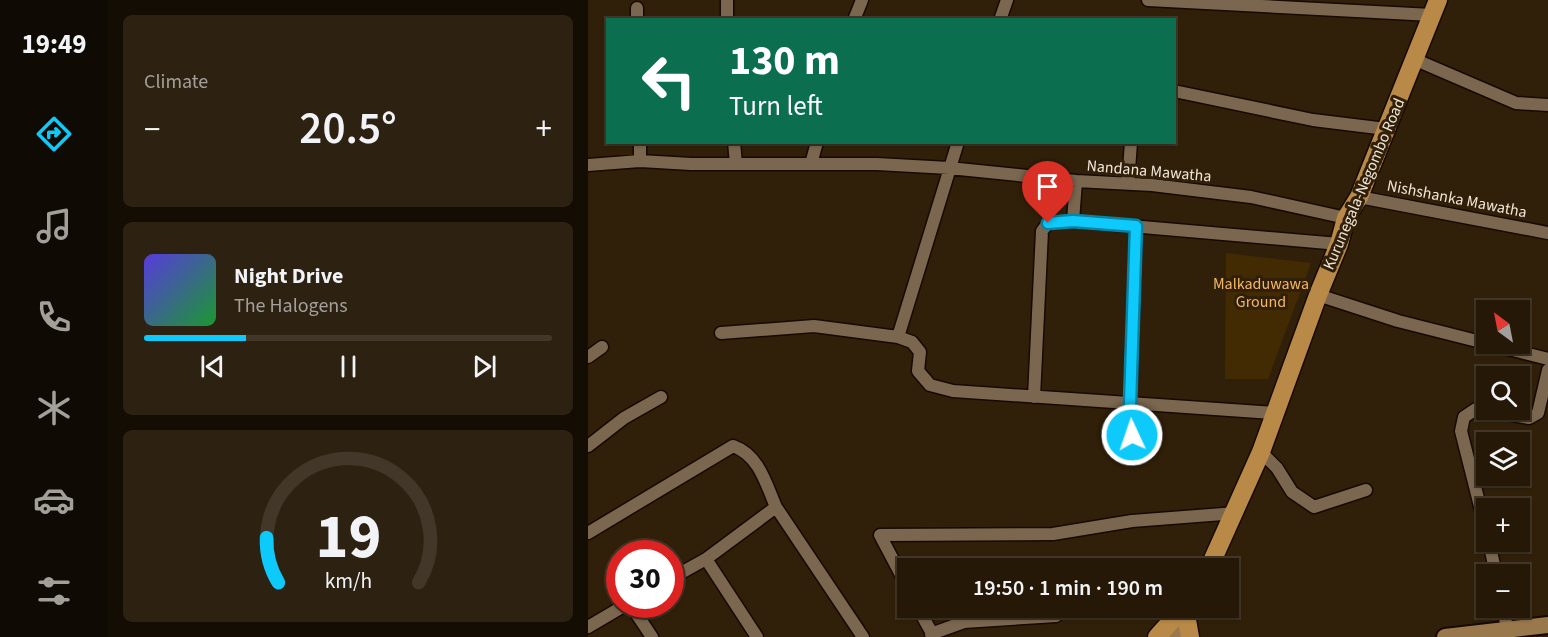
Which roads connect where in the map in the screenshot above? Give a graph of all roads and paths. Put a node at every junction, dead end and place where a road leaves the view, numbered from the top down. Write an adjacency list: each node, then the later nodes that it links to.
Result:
1 (727, 0): 6 (street)
2 (862, 0): 7 (street)
3 (1007, 0): 8 (street)
4 (1148, 0): 5 (street)
5 (1435, 8): 9 (main road, Kurunegala-Negombo Road)
6 (727, 18)
7 (855, 18)
8 (1001, 18)
9 (1416, 60): 11 (street); 12 (main road, Kurunegala-Negombo Road)
10 (1176, 91): 12 (street)
11 (1548, 105)
12 (1386, 129): 25 (main road, Kurunegala-Negombo Road)
13 (640, 144): 18 (street)
14 (734, 144): 19 (street)
15 (816, 144): 20 (street)
16 (957, 144): 22 (street)
17 (1131, 144): 24 (street)
18 (640, 161): 19 (street, Nandana Mawatha); 21 (street, Nandana Mawatha)
19 (736, 164): 20 (street, Nandana Mawatha)
20 (811, 164): 22 (street, Nandana Mawatha)
21 (588, 165)
22 (949, 168): 23 (street, Nandana Mawatha); 33 (street)
23 (1076, 181): 24 (street, Nandana Mawatha); 27 (street)
24 (1128, 184): 26 (street, Nandana Mawatha)
25 (1359, 197): 26 (main road, Kurunegala-Negombo Road); 29 (street, Nishshanka Mawatha)
26 (1346, 218): 30 (main road, Kurunegala-Negombo Road)
27 (1073, 221): 28 (street); 39 (street)
28 (1136, 226): 30 (street); 40 (street)
29 (1548, 233)
30 (1339, 244): 31 (main road, Kurunegala-Negombo Road)
31 (1318, 295): 36 (street); 41 (main road, Kurunegala-Negombo Road)
32 (721, 333): 33 (street)
33 (898, 337): 39 (street)
34 (602, 347): 35 (street)
35 (588, 357)
36 (1548, 359)
37 (1548, 370): 46 (street)
38 (661, 397): 43 (street)
39 (1034, 397): 40 (street)
40 (1130, 404): 41 (street); 42 (street)
41 (1274, 413): 44 (main road, Kurunegala-Negombo Road)
42 (1132, 435)
43 (588, 446)
44 (1261, 452): 45 (street); 48 (main road, Kurunegala-Negombo Road)
45 (1366, 490)
46 (1479, 498)
47 (776, 507): 49 (street); 51 (street); 68 (street)
48 (1236, 513): 50 (main road, Kurunegala-Negombo Road); 52 (street)
49 (588, 532)
50 (1214, 558)
51 (706, 559): 53 (street); 67 (street)
52 (897, 567)
53 (684, 571)
54 (606, 617): 62 (street)
55 (639, 618): 66 (street)
56 (924, 618): 65 (street)
57 (1025, 618): 65 (street)
58 (1178, 618): 64 (main road)
59 (1186, 618): 69 (main road)
60 (1505, 618): 63 (street)
61 (1548, 625): 63 (street)
62 (588, 627)
63 (1507, 628): 70 (street)
64 (1168, 633)
65 (933, 635)
66 (652, 637)
67 (757, 637)
68 (863, 637)
69 (1190, 637)
70 (1445, 637)

